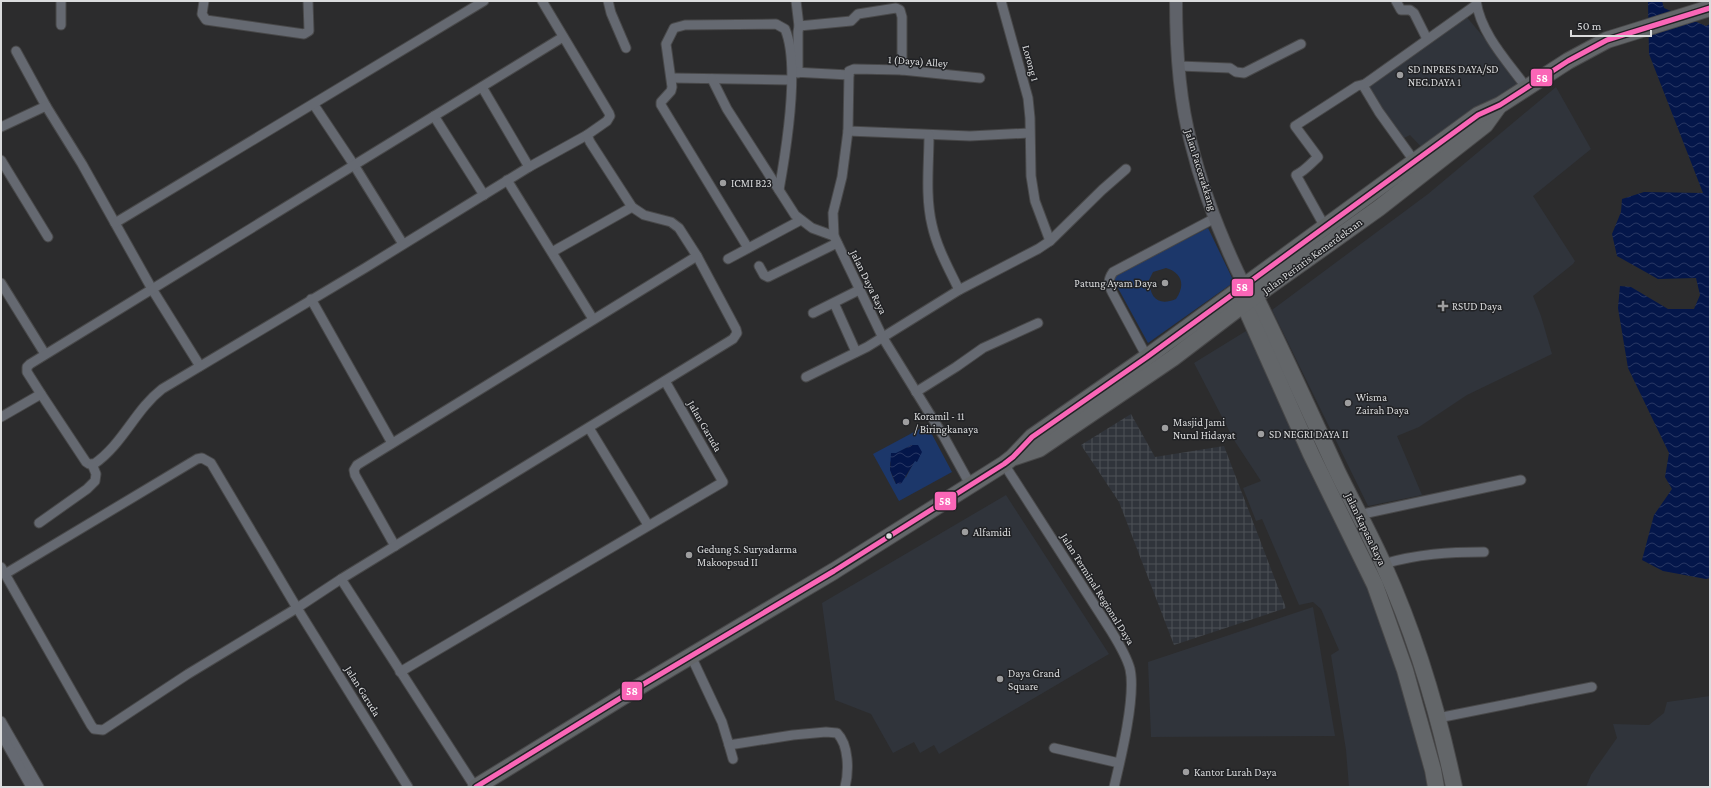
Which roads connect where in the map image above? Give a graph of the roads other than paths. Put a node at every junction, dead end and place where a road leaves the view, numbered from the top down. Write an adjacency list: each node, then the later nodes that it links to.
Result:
1 (61, 1): 13 (street)
2 (204, 1): 3 (street)
3 (308, 1)
4 (484, 1): 30 (street)
5 (542, 1): 15 (street)
6 (608, 1): 18 (street)
7 (796, 1): 14 (street)
8 (1001, 1): 36 (street, Lorong 1)
9 (1176, 1): 20 (main road, Jalan Paccerakkang)
10 (1396, 1): 16 (street)
11 (1476, 3): 16 (street); 29 (street)
12 (1705, 9): 29 (highway, Jalan Perintis Kemerdekaan)
13 (61, 25)
14 (799, 26): 21 (street); 23 (street)
15 (563, 37): 28 (street); 37 (street)
16 (1427, 39): 27 (street)
17 (1301, 44): 20 (street)
18 (626, 48)
19 (16, 50): 32 (street)
20 (1179, 66): 50 (main road, Jalan Paccerakkang)
21 (902, 70): 22 (street, 1 (Daya) Alley); 25 (street, 1 (Daya) Alley)
22 (851, 72): 23 (street, 1 (Daya) Alley); 35 (street, Jalan Daya Raya)
23 (794, 75): 24 (street); 26 (street, 1 (Daya) Alley); 45 (street)
24 (672, 78): 26 (street, 1 (Daya) Alley); 58 (street)
25 (980, 78)
26 (712, 79): 45 (street)
27 (1366, 84): 40 (street); 53 (street)
28 (482, 87): 33 (street); 42 (street)
29 (1526, 87): 31 (highway, Jalan Perintis Kemerdekaan)
30 (314, 105): 41 (street); 52 (street)
31 (1500, 105): 40 (highway, Jalan Perintis Kemerdekaan); 48 (highway, Jalan Perintis Kemerdekaan)
32 (46, 106): 34 (street); 52 (street)
33 (434, 116): 41 (street); 47 (street)
34 (1, 127)
35 (848, 131): 38 (street); 55 (street, Jalan Daya Raya)
36 (1029, 133): 38 (street); 56 (street, Lorong 1)
37 (587, 135): 42 (street); 49 (street)
38 (929, 135): 66 (street)
39 (1, 160): 54 (street)
40 (1415, 162): 46 (highway, Jalan Perintis Kemerdekaan)
41 (354, 166): 57 (street); 64 (street)
42 (529, 167): 44 (street)
43 (1126, 169): 56 (street)
44 (507, 180): 47 (street); 59 (street)
45 (779, 190): 51 (street)
46 (1374, 192): 48 (highway); 53 (highway, Jalan Perintis Kemerdekaan)
47 (484, 195): 57 (street)
48 (1384, 204): 67 (highway, Jalan Perintis Kemerdekaan)
49 (632, 207): 59 (street); 60 (street)
50 (1215, 218): 67 (main road, Jalan Paccerakkang); 76 (street)
51 (801, 220): 55 (street); 58 (street)
52 (115, 223): 64 (street)
53 (1324, 227): 67 (highway, Jalan Perintis Kemerdekaan)
54 (48, 238)
55 (835, 239): 62 (street); 65 (street, Jalan Daya Raya)
56 (1050, 241): 66 (street)
57 (404, 244): 68 (street)
58 (748, 248): 61 (street)
59 (552, 252): 71 (street)
60 (697, 256): 71 (street); 79 (street)
61 (728, 260)
62 (759, 266)
63 (1, 282): 75 (street)
64 (152, 289): 75 (street); 77 (street)
65 (859, 290): 69 (street); 73 (street, Jalan Daya Raya)
66 (959, 290): 73 (street)
67 (1246, 292): 76 (highway, Jalan Perintis Kemerdekaan); 85 (highway, Jalan Kapasa Raya); 86 (highway, Jalan Kapasa Raya); 87 (highway, Jalan Perintis Kemerdekaan)
68 (311, 299): 77 (street); 84 (street)
69 (834, 303): 70 (street); 74 (street)
70 (813, 313)
71 (593, 319): 84 (street)
72 (1038, 323): 80 (street)
73 (883, 338): 74 (street); 80 (street, Jalan Daya Raya)
74 (856, 352): 78 (street)
75 (45, 354): 81 (street)
76 (1147, 357): 87 (highway, Jalan Perintis Kemerdekaan)
77 (200, 366): 88 (street)
78 (806, 377)
79 (665, 381): 83 (street); 93 (street, Jalan Garuda)
80 (916, 392): 90 (street, Jalan Daya Raya)
81 (41, 394): 82 (street); 88 (street)
82 (1, 417)
83 (589, 428): 93 (street); 94 (street)
84 (392, 443): 94 (street)
85 (1326, 448): 86 (highway); 91 (highway, Jalan Kapasa Raya)
86 (1311, 454): 102 (highway, Jalan Kapasa Raya)
87 (1009, 460): 90 (highway, Jalan Perintis Kemerdekaan); 111 (street, Jalan Terminal Regional Daya)
88 (92, 464): 92 (street)
89 (1521, 480): 91 (street)
90 (971, 486): 100 (highway, Jalan Perintis Kemerdekaan)
91 (1358, 515): 96 (highway, Jalan Kapasa Raya)
92 (39, 523)
93 (648, 525): 103 (street)
94 (395, 546): 98 (street)
95 (1484, 552): 96 (street)
96 (1384, 564): 101 (highway, Jalan Kapasa Raya)
97 (3, 570): 99 (street, Jalan Garuda); 99 (street)
98 (341, 579): 99 (street); 103 (street)
99 (297, 608): 114 (street, Jalan Garuda)
100 (691, 656): 108 (street); 115 (highway, Jalan Perintis Kemerdekaan)
101 (1423, 665): 102 (highway); 105 (highway, Jalan Kapasa Raya)
102 (1405, 670): 118 (highway, Jalan Kapasa Raya)
103 (400, 672): 115 (street)
104 (1592, 687): 105 (street)
105 (1438, 718): 119 (highway, Jalan Kapasa Raya)
106 (1, 721): 113 (street)
107 (1, 734): 112 (street)
108 (729, 745): 110 (street); 116 (street)
109 (1054, 748): 111 (street)
110 (733, 759)
111 (1119, 763): 117 (street, Jalan Terminal Regional Daya)
112 (30, 787)
113 (39, 787)
114 (408, 787)
115 (475, 787)
116 (845, 787)
117 (1114, 787)
118 (1436, 787)
119 (1454, 787)

